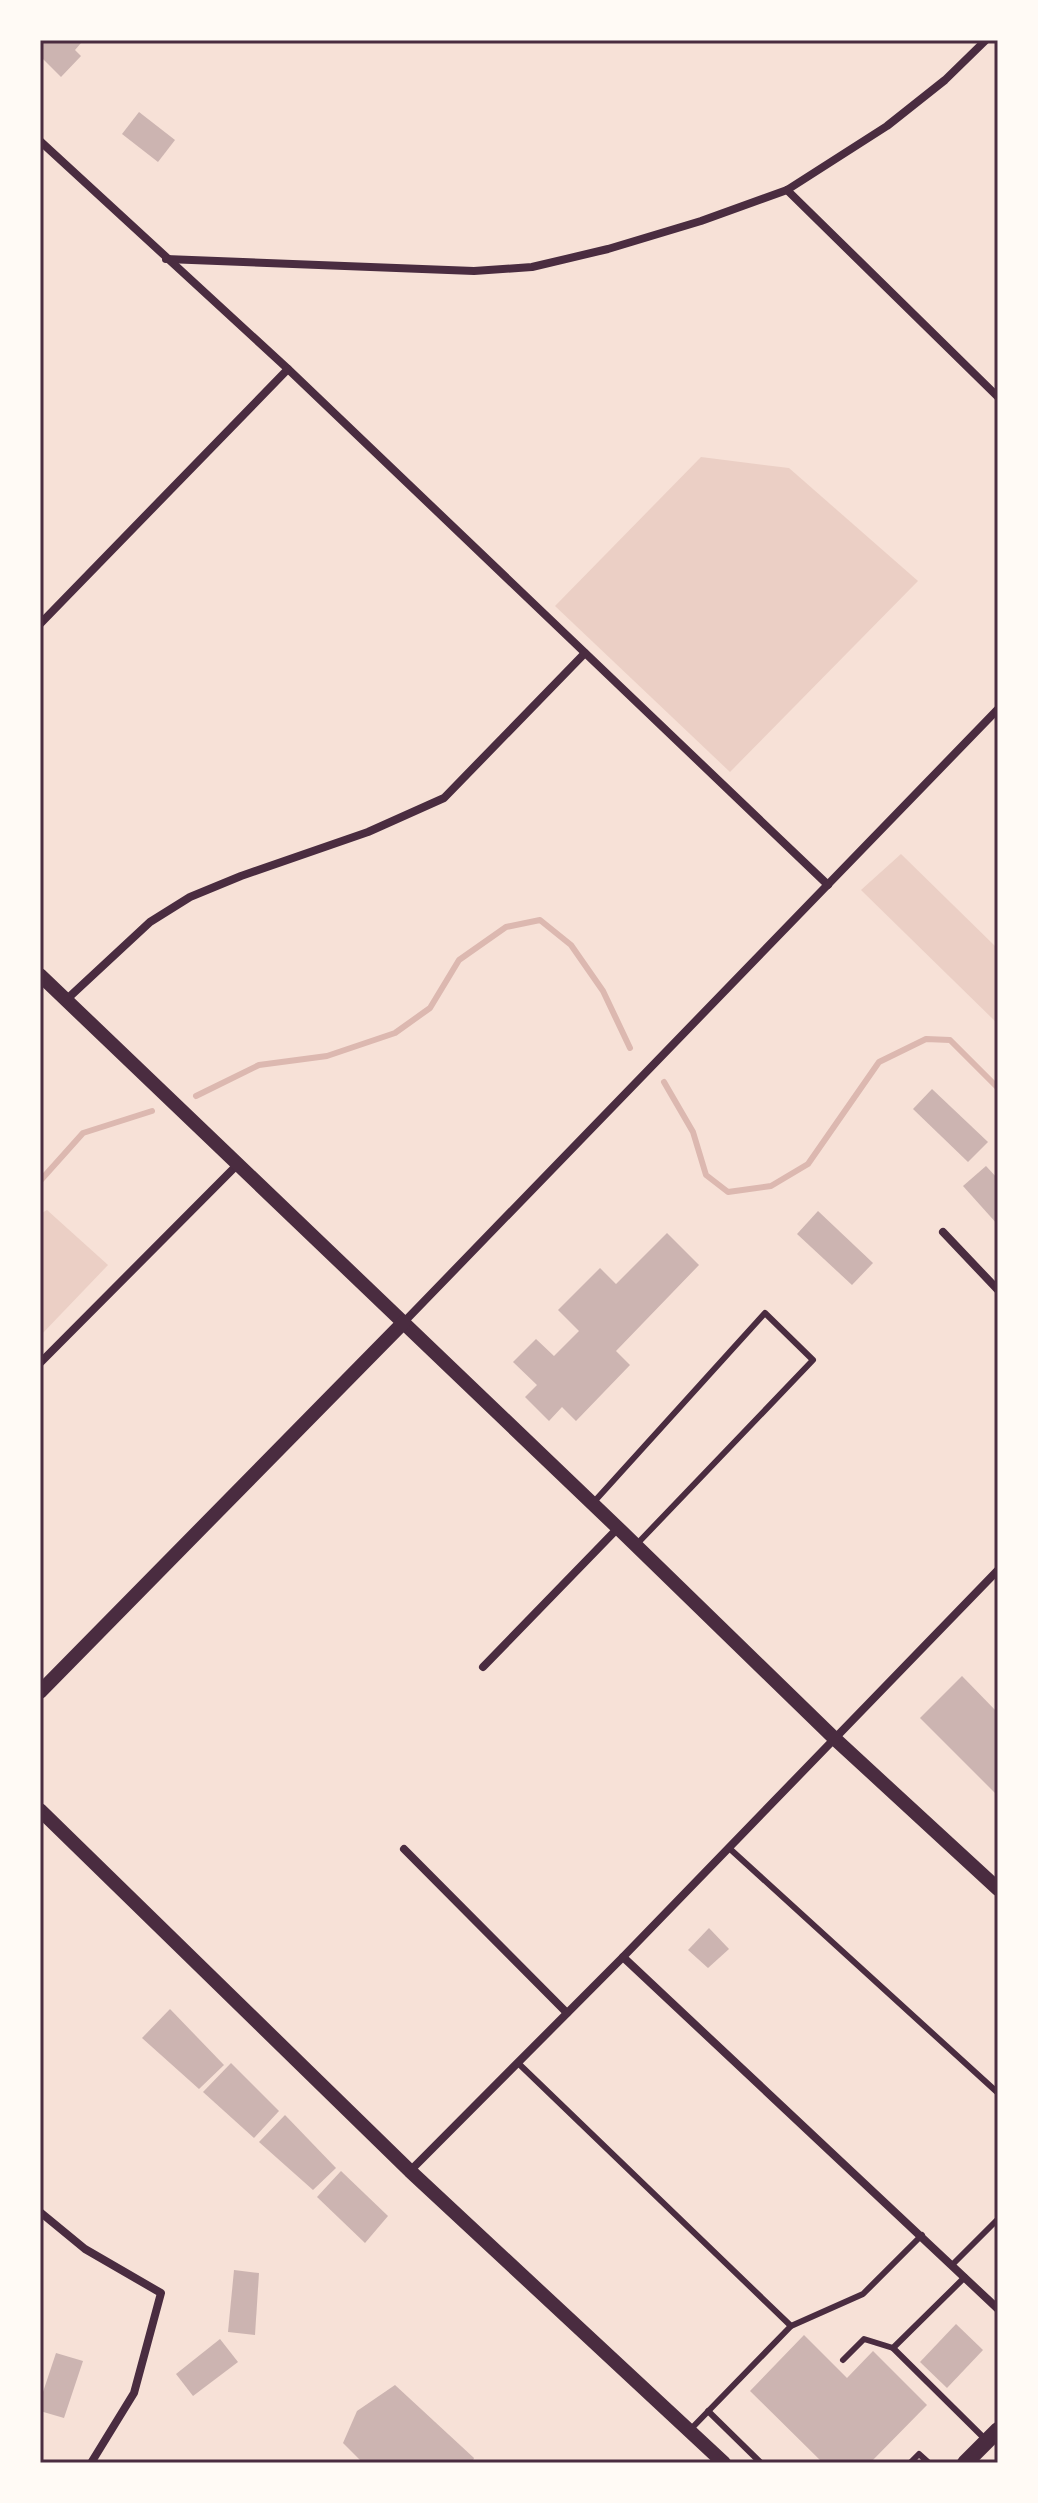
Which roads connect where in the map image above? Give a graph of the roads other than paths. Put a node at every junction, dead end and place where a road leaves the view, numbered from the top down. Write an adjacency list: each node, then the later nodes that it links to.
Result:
1 (986, 40): 3 (street)
2 (40, 141): 4 (street)
3 (787, 190): 4 (street); 6 (street)
4 (165, 259): 5 (street)
5 (288, 369): 7 (street); 8 (street)
6 (998, 397)
7 (40, 624)
8 (585, 653): 10 (street); 12 (street)
9 (998, 709): 10 (street)
10 (828, 885): 16 (street)
11 (40, 975): 12 (street)
12 (66, 1000): 13 (street)
13 (238, 1164): 16 (street); 17 (street)
14 (943, 1232): 15 (street)
15 (998, 1290)
16 (404, 1322): 18 (street); 23 (street)
17 (40, 1363)
18 (592, 1504): 19 (street); 20 (lane)
19 (618, 1528): 20 (street); 22 (street)
20 (636, 1545): 24 (street)
21 (998, 1570): 24 (street)
22 (483, 1667)
23 (40, 1692)
24 (834, 1738): 26 (street); 28 (street)
25 (40, 1810): 33 (street)
26 (729, 1848): 29 (street); 32 (lane)
27 (404, 1849): 30 (street)
28 (996, 1884)
29 (623, 1957): 30 (street); 36 (street)
30 (567, 2013): 31 (street)
31 (518, 2063): 33 (street); 40 (lane)
32 (998, 2093)
33 (410, 2171): 44 (street)
34 (40, 2212): 46 (street)
35 (998, 2219): 37 (lane)
36 (922, 2235): 37 (street); 40 (lane)
37 (953, 2264): 38 (street)
38 (965, 2277): 39 (street); 41 (lane)
39 (998, 2309)
40 (791, 2326): 43 (lane)
41 (893, 2348): 42 (lane); 45 (lane)
42 (843, 2360)
43 (708, 2411): 44 (lane); 48 (lane)
44 (688, 2431): 47 (street)
45 (992, 2435): 51 (main road)
46 (91, 2463)
47 (724, 2463)
48 (761, 2463)
49 (910, 2463): 50 (lane)
50 (929, 2463)
51 (965, 2463)

